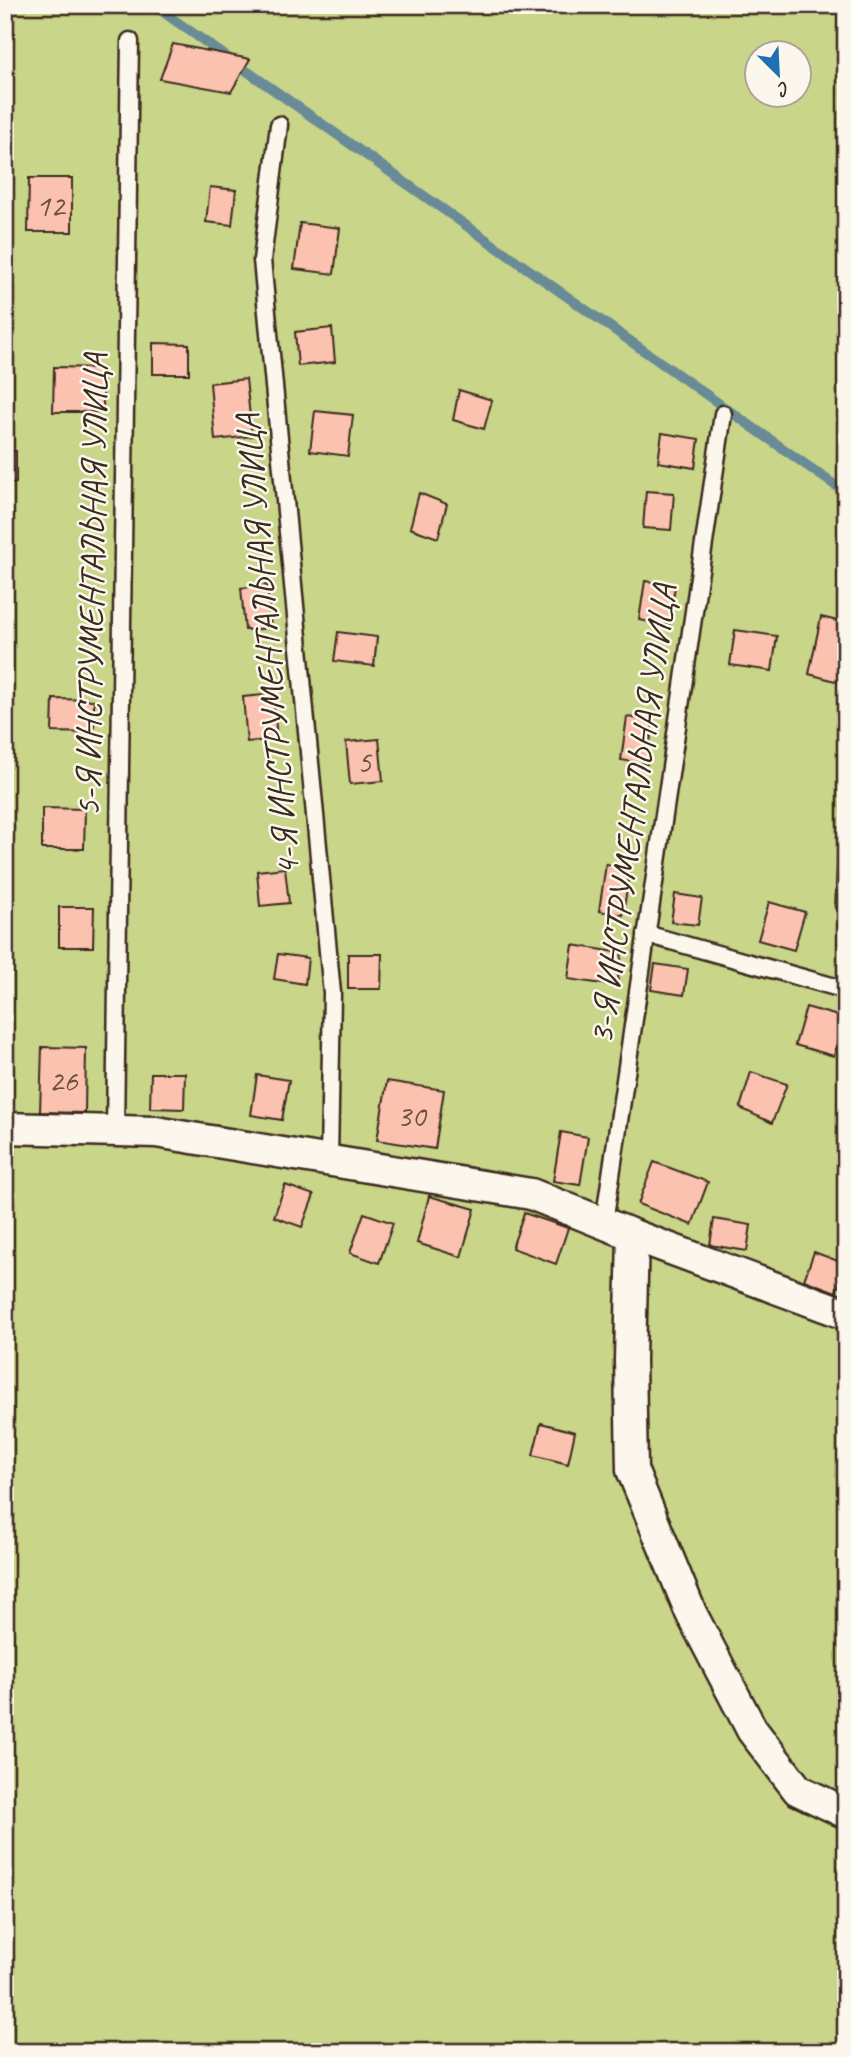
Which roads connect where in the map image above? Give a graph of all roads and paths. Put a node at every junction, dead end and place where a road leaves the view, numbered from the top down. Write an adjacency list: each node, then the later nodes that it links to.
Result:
1 (130, 41): 7 (lane, 5-Я ИНСТРУМЕНТАЛЬНАЯ УЛИЦА)
2 (279, 125): 8 (lane, 4-Я ИНСТРУМЕНТАЛЬНАЯ УЛИЦА)
3 (723, 414): 4 (lane, 3-Я ИНСТРУМЕНТАЛЬНАЯ УЛИЦА)
4 (646, 934): 5 (lane); 9 (lane, 3-Я ИНСТРУМЕНТАЛЬНАЯ УЛИЦА)
5 (846, 989)
6 (5, 1128): 7 (street)
7 (115, 1131): 8 (street)
8 (329, 1160): 9 (street)
9 (604, 1223): 10 (street)
10 (633, 1235): 11 (street); 12 (street)
11 (846, 1314)
12 (846, 1813)

